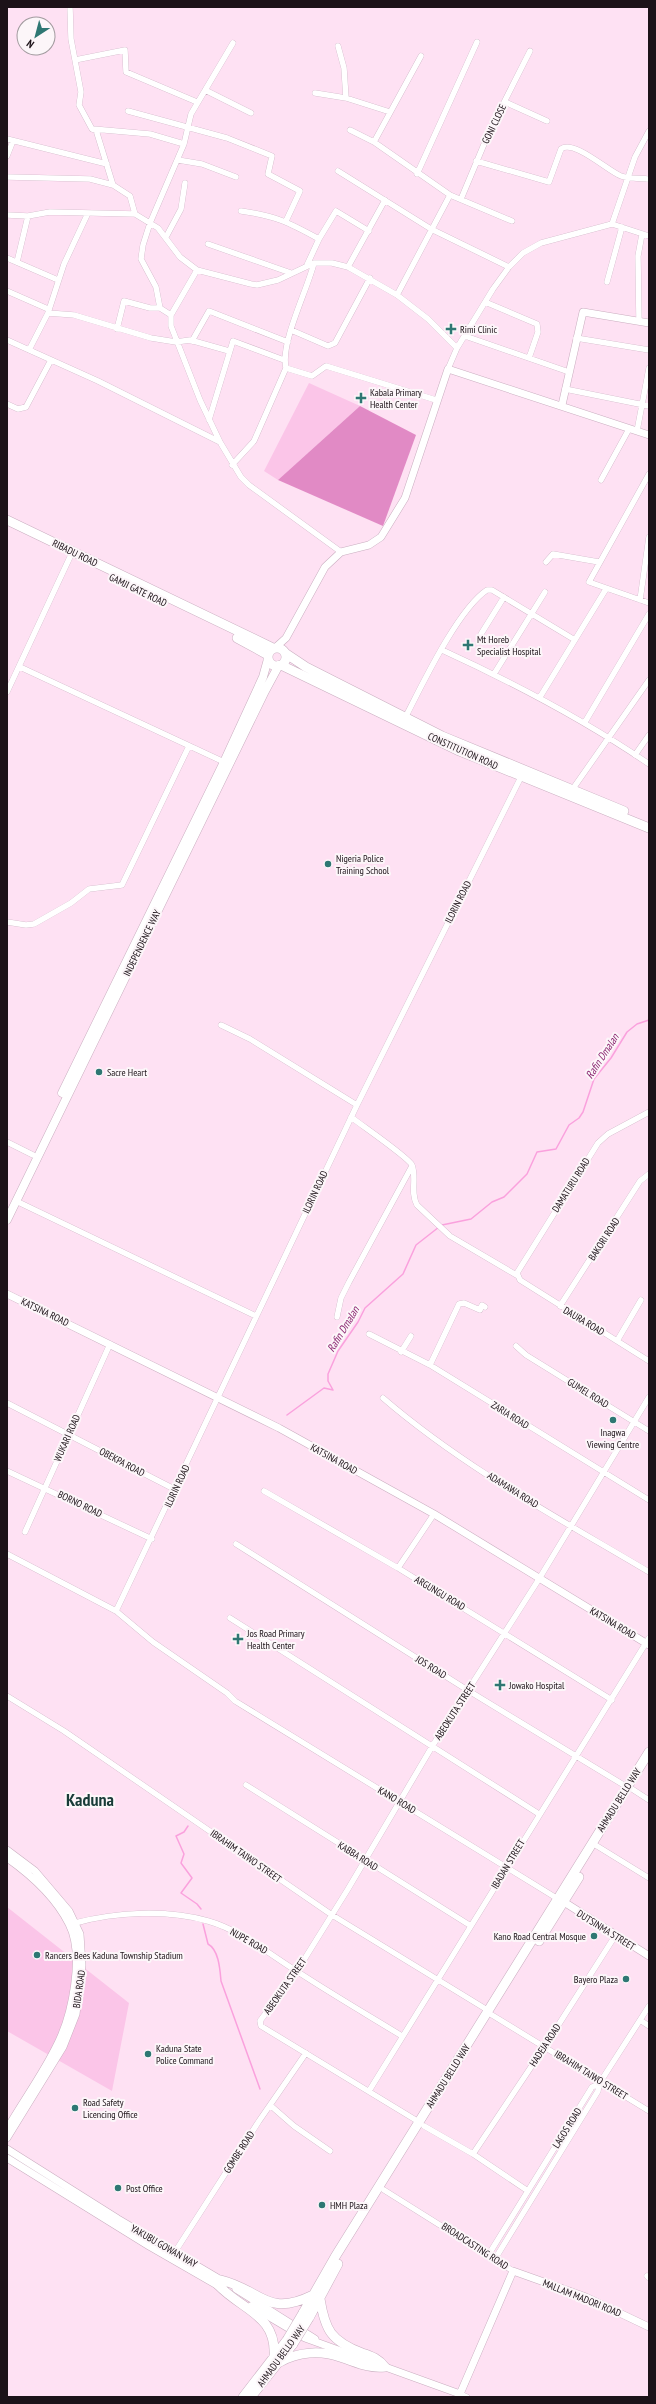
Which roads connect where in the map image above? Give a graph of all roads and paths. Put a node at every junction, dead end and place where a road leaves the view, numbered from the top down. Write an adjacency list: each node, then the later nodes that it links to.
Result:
1 (70, 7): 7 (street)
2 (477, 42): 29 (street)
3 (233, 43): 8 (street)
4 (338, 46): 10 (street)
5 (530, 51): 12 (street, GONI CLOSE)
6 (421, 56): 14 (street)
7 (75, 60): 11 (street); 18 (street)
8 (205, 90): 11 (street); 15 (street)
9 (315, 93): 10 (street)
10 (346, 98): 14 (street)
11 (197, 102): 17 (street)
12 (505, 102): 16 (street); 26 (street, GONI CLOSE)
13 (128, 111): 17 (street)
14 (390, 112): 22 (street)
15 (251, 113)
16 (547, 121)
17 (189, 126): 23 (street); 44 (street)
18 (92, 129): 23 (street); 27 (street)
19 (350, 130): 22 (street)
20 (649, 131): 32 (street)
21 (10, 140): 24 (street); 27 (street)
22 (374, 142): 29 (street)
23 (184, 144): 25 (street)
24 (7, 156)
25 (178, 160): 31 (street); 46 (street)
26 (476, 161): 32 (street); 37 (street, GONI CLOSE)
27 (107, 164): 35 (street)
28 (338, 171): 38 (street)
29 (417, 174): 36 (street)
30 (7, 177): 35 (street)
31 (236, 177)
32 (628, 177): 33 (street); 47 (street)
33 (649, 179)
34 (185, 183): 53 (street)
35 (113, 185): 41 (street)
36 (450, 195): 37 (street); 49 (street)
37 (461, 199): 45 (street)
38 (385, 200): 49 (street); 50 (street)
39 (241, 211): 44 (street)
40 (88, 213): 41 (street); 43 (street); 65 (street)
41 (135, 214): 46 (street)
42 (7, 215): 43 (street)
43 (28, 216): 57 (street)
44 (286, 221): 54 (street)
45 (512, 221)
46 (150, 222): 53 (street); 70 (street)
47 (612, 224): 48 (street); 61 (street)
48 (622, 227): 51 (street); 66 (street)
49 (431, 229): 61 (street); 68 (street)
50 (369, 231): 54 (street); 60 (street)
51 (642, 234): 52 (street); 73 (street)
52 (649, 236)
53 (166, 237): 62 (street)
54 (319, 239): 59 (street)
55 (208, 244): 63 (street)
56 (7, 258): 57 (street)
57 (17, 262): 65 (street)
58 (314, 263): 59 (street); 60 (street); 76 (street)
59 (307, 265): 63 (street)
60 (348, 267): 64 (street)
61 (509, 267): 69 (street)
62 (197, 270): 63 (street); 72 (street)
63 (290, 273)
64 (370, 278): 68 (street); 76 (street)
65 (58, 280): 71 (street)
66 (607, 282)
67 (7, 291): 71 (street)
68 (397, 295): 83 (street)
69 (485, 302): 77 (street); 87 (street)
70 (160, 308): 72 (street); 75 (street)
71 (48, 311): 75 (street); 84 (street)
72 (170, 315): 81 (street)
73 (638, 321): 74 (street); 78 (street)
74 (649, 323)
75 (117, 329): 81 (street)
76 (291, 330): 82 (street)
77 (465, 336): 83 (street); 87 (street)
78 (576, 338): 85 (street); 93 (street)
79 (7, 340): 84 (street)
80 (192, 341): 81 (street); 82 (street); 86 (street)
81 (176, 342): 101 (street)
82 (288, 342): 89 (street)
83 (457, 348): 92 (street)
84 (30, 350): 88 (street)
85 (649, 350)
86 (228, 351): 89 (street); 101 (street)
87 (529, 358): 93 (street)
88 (51, 360): 97 (street); 104 (street)
89 (284, 360): 90 (street)
90 (286, 368): 96 (street); 105 (street)
91 (649, 368): 94 (street)
92 (448, 369): 96 (street); 98 (street)
93 (569, 372): 95 (street)
94 (648, 379): 99 (street)
95 (565, 389): 98 (street); 99 (street)
96 (436, 400): 112 (street)
97 (7, 404)
98 (562, 405): 102 (street)
99 (642, 405): 100 (street); 102 (street)
100 (649, 406)
101 (209, 420): 104 (street)
102 (633, 430): 103 (street); 107 (street)
103 (649, 435)
104 (220, 442): 105 (street)
105 (232, 465): 112 (street)
106 (649, 474): 115 (street)
107 (601, 480)
108 (7, 520): 110 (main road, RIBADU ROAD)
109 (7, 527): 110 (main road, GAMJI GATE ROAD)
110 (28, 534): 113 (main road, GAMJI GATE ROAD); 126 (main road, RIBADU ROAD)
111 (649, 537): 119 (street)
112 (341, 552): 126 (street)
113 (70, 557): 126 (main road, GAMJI GATE ROAD); 128 (street)
114 (546, 562): 115 (street)
115 (599, 562): 116 (street)
116 (606, 588): 119 (street); 124 (street)
117 (545, 592): 121 (street)
118 (504, 597): 121 (street); 123 (street); 125 (street)
119 (640, 600): 120 (street)
120 (649, 603)
121 (531, 613): 124 (street); 129 (street)
122 (649, 614): 135 (street)
123 (482, 634)
124 (575, 640): 133 (street)
125 (442, 650): 129 (street); 134 (street)
126 (275, 652): 127 (main road); 127 (main road, CONSTITUTION ROAD); 134 (main road, CONSTITUTION ROAD); 140 (main road, INDEPENDENCE WAY)
127 (280, 665): 142 (main road, CONSTITUTION ROAD); 154 (main road, INDEPENDENCE WAY)
128 (20, 667): 131 (street); 138 (street)
129 (494, 674): 133 (street)
130 (649, 680): 137 (street)
131 (9, 681): 132 (street)
132 (7, 692)
133 (540, 697): 135 (street)
134 (405, 718): 143 (main road, CONSTITUTION ROAD)
135 (585, 722): 137 (street)
136 (649, 735): 139 (street)
137 (610, 737): 139 (street); 143 (street)
138 (189, 746): 140 (street); 145 (street)
139 (635, 754): 141 (street)
140 (224, 762): 151 (main road, INDEPENDENCE WAY)
141 (649, 764)
142 (521, 777): 144 (main road, CONSTITUTION ROAD); 147 (street, ILORIN ROAD)
143 (572, 790): 144 (main road, CONSTITUTION ROAD)
144 (646, 823)
145 (7, 922)
146 (221, 1025): 147 (street)
147 (356, 1105): 149 (street, ILORIN ROAD)
148 (649, 1112): 157 (street, DAMATURU ROAD)
149 (351, 1117): 152 (street); 162 (street, ILORIN ROAD)
150 (7, 1142): 151 (street)
151 (33, 1155): 155 (main road, INDEPENDENCE WAY)
152 (412, 1166): 157 (street, DAURA ROAD); 163 (street)
153 (649, 1174): 161 (street, BAKORI ROAD)
154 (16, 1201): 156 (main road, INDEPENDENCE WAY); 162 (street)
155 (7, 1209)
156 (7, 1220)
157 (519, 1278): 161 (street, DAURA ROAD)
158 (7, 1294): 167 (street, KATSINA ROAD)
159 (641, 1300): 166 (street)
160 (485, 1306): 171 (street)
161 (560, 1306): 166 (street, DAURA ROAD)
162 (256, 1316): 173 (street, ILORIN ROAD)
163 (337, 1317)
164 (369, 1334): 169 (street, ZARIA ROAD)
165 (411, 1336): 169 (street)
166 (617, 1341): 170 (street, DAURA ROAD)
167 (110, 1344): 173 (street, KATSINA ROAD); 178 (street, WUKARI ROAD)
168 (516, 1346): 176 (street, GUMEL ROAD)
169 (401, 1352): 171 (street, ZARIA ROAD)
170 (649, 1361)
171 (430, 1365): 180 (street, ZARIA ROAD)
172 (649, 1397): 176 (street, ABEOKUTA STREET)
173 (218, 1398): 182 (street, ILORIN ROAD); 185 (street, KATSINA ROAD)
174 (383, 1398): 186 (street, ADAMAWA ROAD)
175 (7, 1404): 178 (street, OBEKPA ROAD)
176 (633, 1421): 177 (street, GUMEL ROAD); 180 (street, ABEOKUTA STREET)
177 (649, 1431)
178 (68, 1434): 181 (street, WUKARI ROAD); 182 (street, OBEKPA ROAD)
179 (7, 1471): 181 (street, BORNO ROAD)
180 (603, 1471): 184 (street, ZARIA ROAD); 186 (street, ABEOKUTA STREET)
181 (45, 1487): 187 (street, WUKARI ROAD); 188 (street, BORNO ROAD)
182 (176, 1490): 188 (street, ILORIN ROAD)
183 (264, 1491): 191 (street, ARGUNGU ROAD)
184 (649, 1500)
185 (434, 1514): 191 (street); 193 (street, KATSINA ROAD)
186 (571, 1526): 192 (street, ADAMAWA ROAD); 193 (street, ABEOKUTA STREET)
187 (25, 1532)
188 (152, 1539): 194 (street, ILORIN ROAD)
189 (236, 1544): 198 (street, JOS ROAD)
190 (7, 1554): 194 (street, KANO ROAD)
191 (398, 1568): 196 (street, ARGUNGU ROAD)
192 (649, 1572)
193 (539, 1579): 196 (street, ABEOKUTA STREET); 197 (street, KATSINA ROAD)
194 (116, 1611): 208 (street, KANO ROAD)
195 (230, 1618): 201 (street)
196 (504, 1632): 198 (street, ABEOKUTA STREET); 200 (street, ARGUNGU ROAD)
197 (648, 1642): 200 (street, IBADAN STREET)
198 (469, 1691): 201 (street, ABEOKUTA STREET); 203 (street, JOS ROAD)
199 (7, 1696): 217 (street, IBRAHIM TAIWO STREET)
200 (612, 1700): 203 (street, IBADAN STREET)
201 (434, 1745): 208 (street, ABEOKUTA STREET); 209 (street)
202 (649, 1752): 206 (main road, AHMADU BELLO WAY)
203 (575, 1757): 206 (street, JOS ROAD); 209 (street, IBADAN STREET)
204 (649, 1762): 206 (main road, AHMADU BELLO WAY)
205 (246, 1785): 213 (street, KABBA ROAD)
206 (630, 1788): 207 (street, JOS ROAD); 210 (main road, AHMADU BELLO WAY); 216 (main road, AHMADU BELLO WAY)
207 (649, 1800)
208 (400, 1802): 213 (street, ABEOKUTA STREET); 214 (street, KANO ROAD)
209 (539, 1814): 214 (street, IBADAN STREET)
210 (597, 1846): 215 (street); 216 (main road, AHMADU BELLO WAY)
211 (7, 1850): 218 (street, BIDA ROAD)
212 (7, 1858): 236 (street, BIDA ROAD)
213 (365, 1861): 217 (street, ABEOKUTA STREET); 219 (street, KABBA ROAD)
214 (506, 1867): 216 (street, KANO ROAD); 219 (street, IBADAN STREET)
215 (649, 1878)
216 (561, 1901): 220 (street, DUTSINMA STREET); 225 (main road, AHMADU BELLO WAY)
217 (332, 1915): 222 (street, ABEOKUTA STREET); 223 (street, IBRAHIM TAIWO STREET)
218 (75, 1923): 222 (street, NUPE ROAD); 237 (street, BIDA ROAD)
219 (471, 1926): 223 (street, IBADAN STREET)
220 (614, 1936): 221 (street, DUTSINMA STREET); 229 (street, HADEJA ROAD)
221 (649, 1956)
222 (297, 1971): 228 (street, NUPE ROAD); 230 (street, ABEOKUTA STREET)
223 (437, 1979): 225 (street, IBRAHIM TAIWO STREET); 228 (street, IBADAN STREET)
224 (649, 2006): 226 (street, LAGOS ROAD)
225 (490, 2013): 229 (street, IBRAHIM TAIWO STREET); 235 (main road, AHMADU BELLO WAY)
226 (640, 2020): 227 (street); 231 (street, LAGOS ROAD)
227 (649, 2026)
228 (402, 2036): 232 (street, IBADAN STREET)
229 (545, 2046): 231 (street, IBRAHIM TAIWO STREET); 240 (street, HADEJA ROAD)
230 (306, 2053): 232 (street); 233 (street, GOMBE ROAD)
231 (600, 2082): 234 (street, IBRAHIM TAIWO STREET); 243 (street, LAGOS ROAD); 246 (street)
232 (369, 2091): 235 (street)
233 (270, 2105): 239 (street); 245 (street, GOMBE ROAD)
234 (649, 2111)
235 (422, 2124): 240 (street); 242 (main road, AHMADU BELLO WAY); 249 (main road, AHMADU BELLO WAY)
236 (7, 2129)
237 (7, 2138)
238 (7, 2149): 245 (street, YAKUBU GOWAN WAY)
239 (330, 2151)
240 (473, 2154): 243 (street)
241 (7, 2158): 245 (street, YAKUBU GOWAN WAY)
242 (384, 2190): 244 (street, BROADCASTING ROAD); 249 (main road, AHMADU BELLO WAY)
243 (528, 2191): 244 (street, LAGOS ROAD)
244 (489, 2254): 246 (street, BROADCASTING ROAD)
245 (173, 2255): 248 (street, YAKUBU GOWAN WAY)
246 (495, 2258): 247 (street, BROADCASTING ROAD)
247 (514, 2271): 250 (street, MALLAM MADORI ROAD); 253 (street, BROADCASTING ROAD)
248 (219, 2282): 249 (main road); 251 (main road); 252 (street, YAKUBU GOWAN WAY)
249 (316, 2297): 251 (main road, AHMADU BELLO WAY, bridge); 252 (main road)
250 (649, 2327)
251 (277, 2359): 252 (main road); 254 (main road, AHMADU BELLO WAY); 255 (main road, AHMADU BELLO WAY)
252 (385, 2367): 253 (street, YAKUBU GOWAN WAY)
253 (464, 2395)
254 (243, 2397)
255 (252, 2397)

